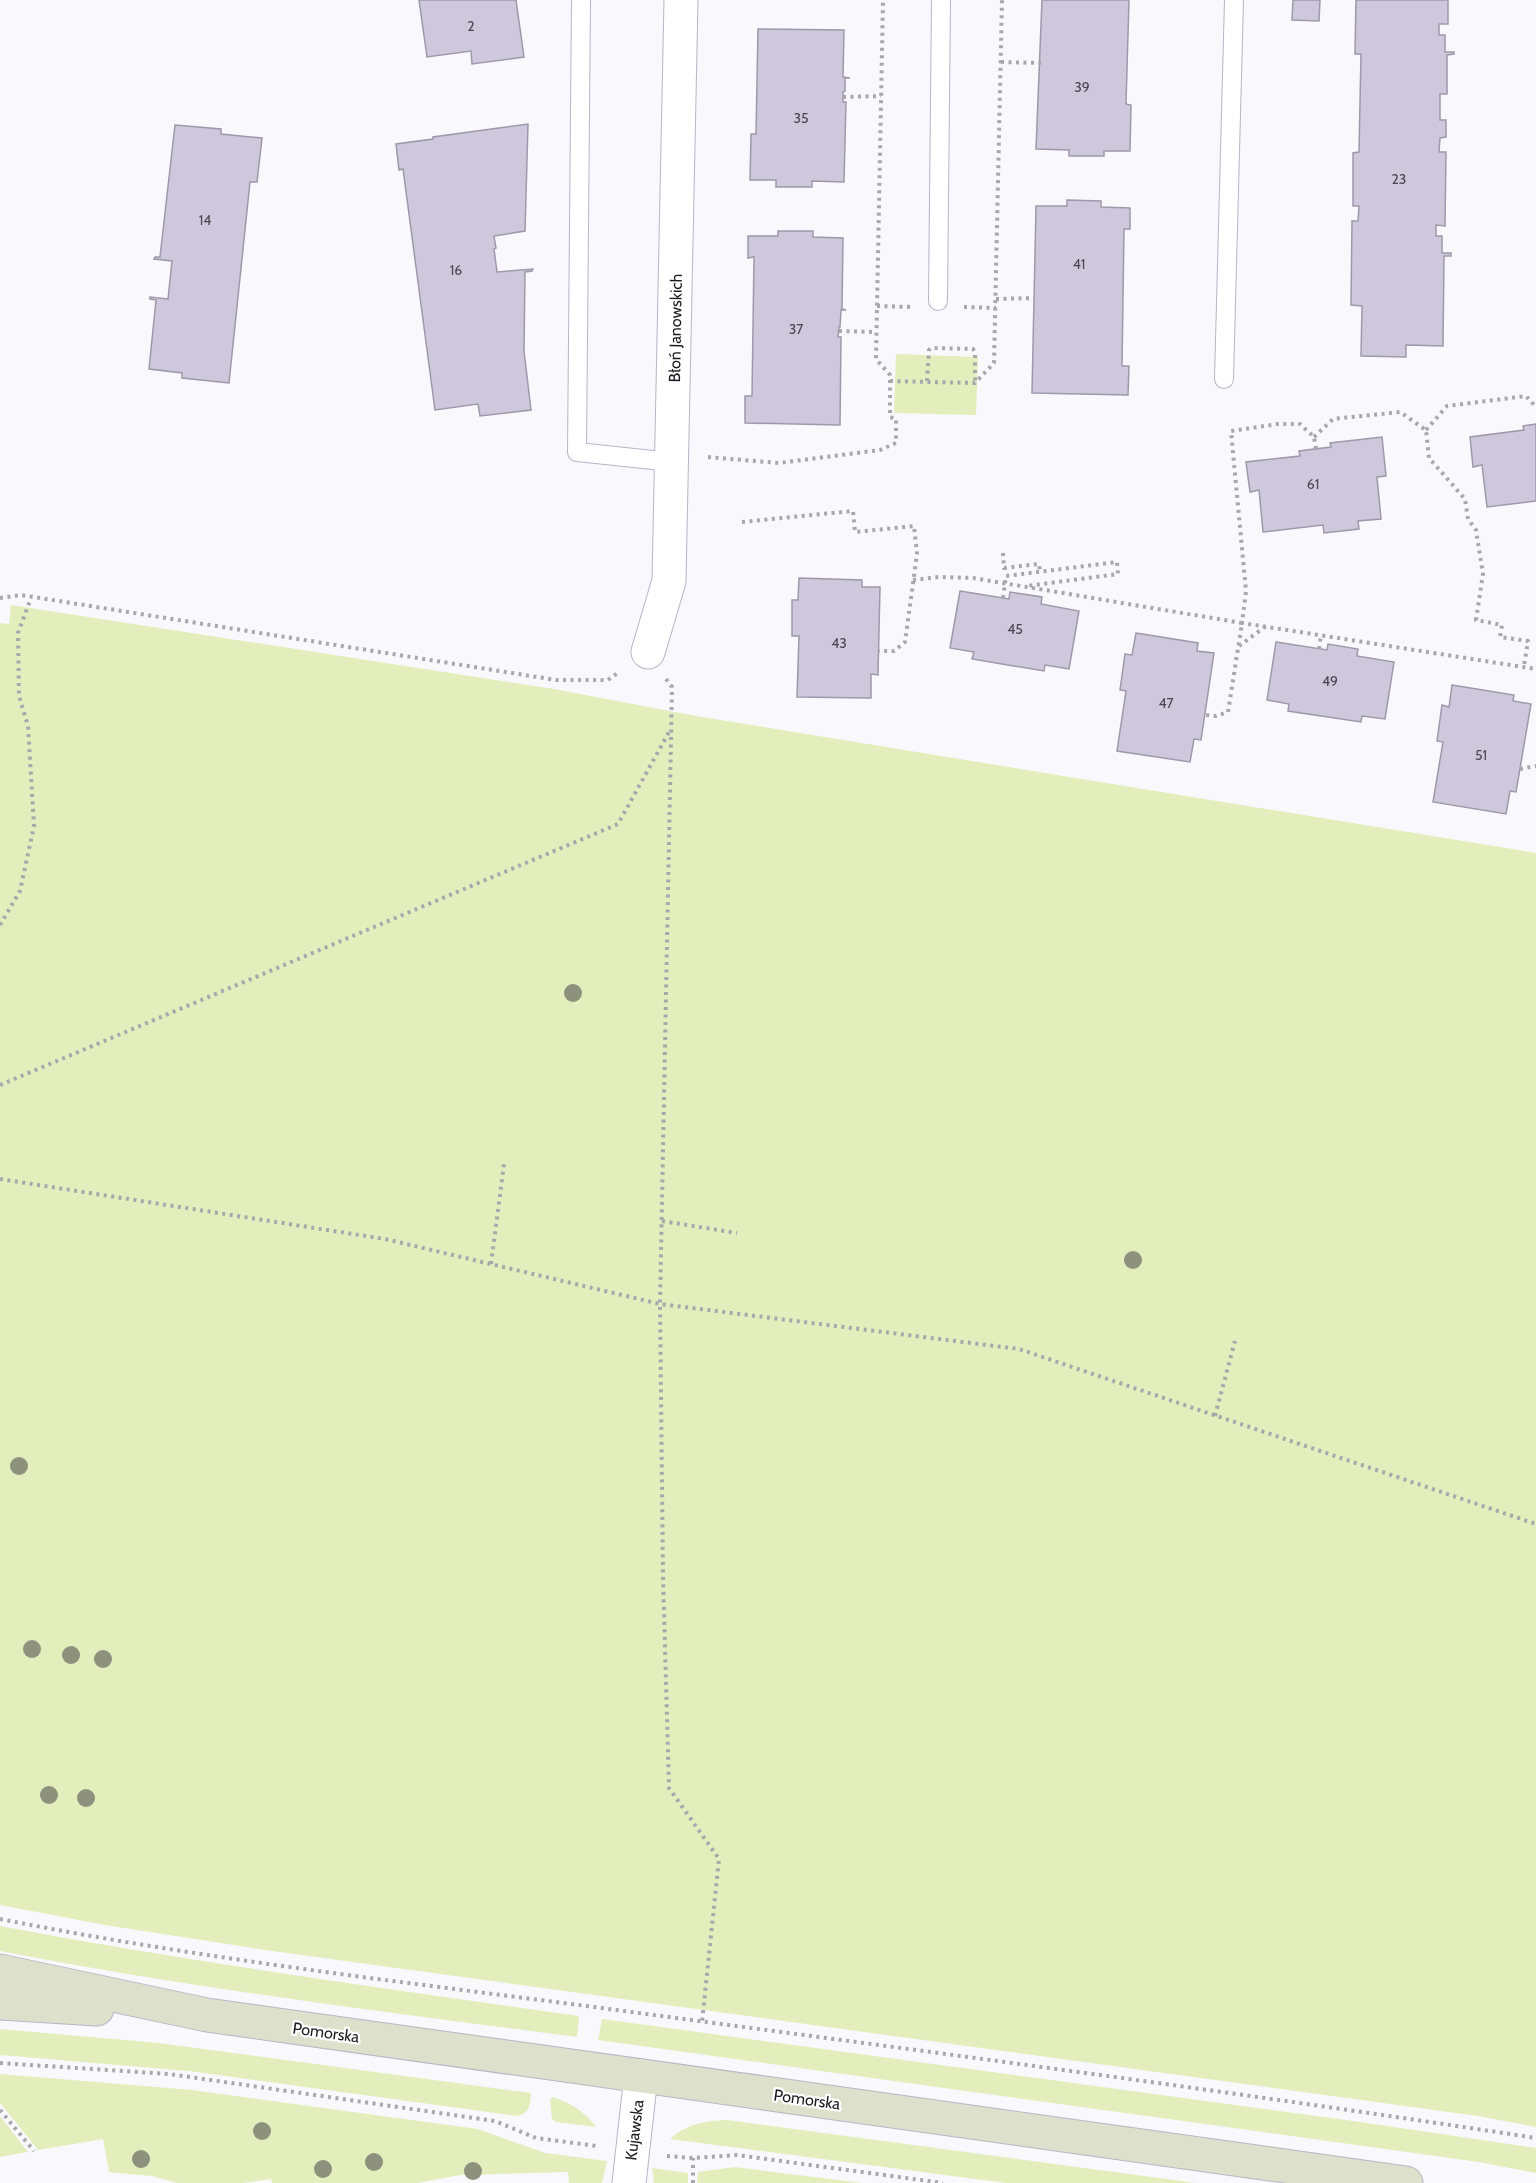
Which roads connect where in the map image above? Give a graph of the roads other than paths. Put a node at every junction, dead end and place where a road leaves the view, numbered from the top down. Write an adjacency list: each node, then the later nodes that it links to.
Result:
1 (581, 0): 7 (lane)
2 (681, 0): 7 (street, Błoń Janowskich)
3 (941, 0): 5 (lane)
4 (1234, 0): 6 (lane)
5 (938, 301)
6 (1224, 379)
7 (672, 462): 8 (street, Błoń Janowskich)
8 (648, 652)
9 (0, 1971): 11 (main road, Pomorska)
10 (0, 2003): 11 (main road, Pomorska)
11 (207, 2015): 12 (main road, Pomorska)
12 (641, 2076): 13 (street, Kujawska); 14 (main road, Pomorska)
13 (629, 2183)
14 (1406, 2183)

